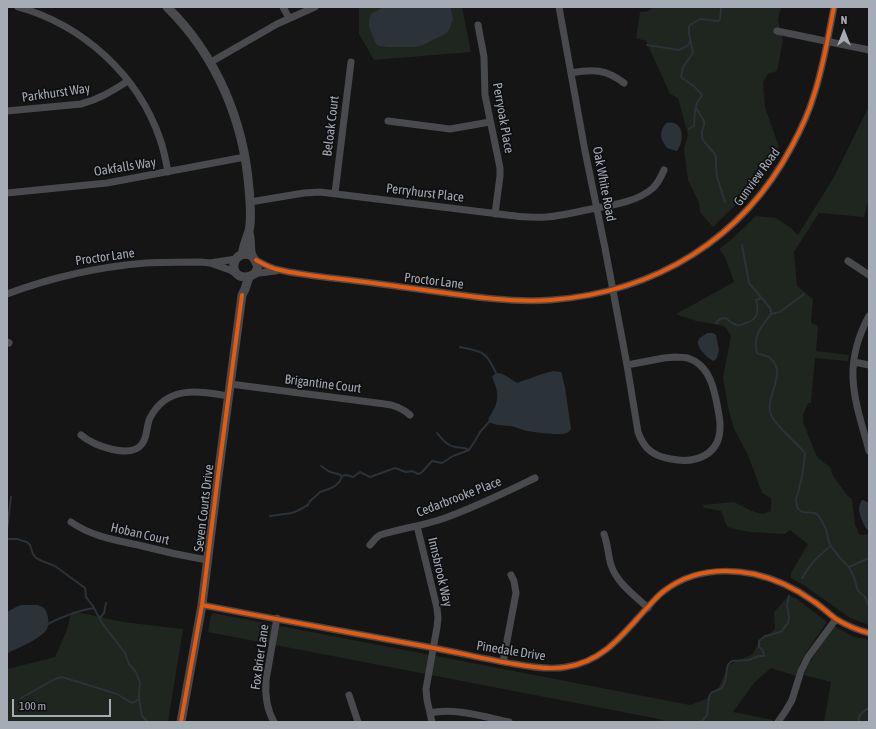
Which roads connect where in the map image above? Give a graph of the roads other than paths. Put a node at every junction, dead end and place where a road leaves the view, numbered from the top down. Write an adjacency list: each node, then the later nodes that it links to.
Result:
1 (18, 7): 15 (street)
2 (167, 7): 12 (street)
3 (283, 7): 7 (street)
4 (314, 7): 7 (street)
5 (558, 7): 14 (street, Oak White Road)
6 (834, 7): 10 (street, Gunview Road)
7 (289, 18): 12 (street)
8 (478, 26): 19 (street, Perryoak Place)
9 (777, 31): 10 (street)
10 (827, 41): 11 (street); 36 (street, Gunview Road)
11 (869, 50)
12 (210, 62): 20 (street)
13 (351, 62): 24 (street, Beloak Court)
14 (571, 73): 16 (street); 26 (street, Oak White Road)
15 (128, 81): 17 (street, Parkhurst Way); 22 (street)
16 (624, 83)
17 (7, 111)
18 (388, 121): 19 (street)
19 (490, 122): 27 (street, Perryoak Place)
20 (245, 157): 22 (street, Oakfalls Way); 25 (street)
21 (664, 170): 26 (street, Perryhurst Place)
22 (168, 172): 23 (street, Oakfalls Way)
23 (7, 193)
24 (335, 193): 25 (street, Perryhurst Place); 27 (street, Perryhurst Place)
25 (250, 202): 28 (street)
26 (596, 208): 27 (street, Perryhurst Place); 36 (street, Oak White Road)
27 (495, 214)
28 (249, 232): 29 (street); 30 (street)
29 (239, 257): 30 (street); 32 (street, Proctor Lane); 35 (street)
30 (254, 258): 33 (street, Proctor Lane); 35 (street)
31 (848, 261): 34 (street)
32 (210, 263): 35 (street, Proctor Lane); 37 (street, Proctor Lane)
33 (279, 270): 35 (street, Proctor Lane); 36 (street, Proctor Lane)
34 (869, 274)
35 (245, 275): 42 (street, Seven Courts Drive)
36 (612, 290): 41 (street, Oak White Road)
37 (7, 294)
38 (869, 316): 39 (street)
39 (854, 362): 40 (street); 46 (street)
40 (869, 365)
41 (627, 366): 41 (street, Oak White Road)
42 (230, 384): 43 (street, Seven Courts Drive); 44 (street, Brigantine Court)
43 (228, 396): 45 (street); 52 (street, Seven Courts Drive)
44 (410, 415)
45 (81, 435)
46 (869, 451)
47 (535, 478): 49 (street, Cedarbrooke Place)
48 (71, 522): 52 (street, Hoban Court)
49 (417, 526): 51 (street, Cedarbrooke Place); 59 (street, Innsbrook Way)
50 (604, 534): 55 (street)
51 (370, 545)
52 (207, 560): 54 (street, Seven Courts Drive)
53 (511, 575): 60 (street)
54 (202, 604): 56 (street, Pinedale Drive); 63 (street, Seven Courts Drive)
55 (648, 608): 57 (street, Pinedale Drive); 60 (street, Pinedale Drive)
56 (277, 618): 59 (street, Pinedale Drive); 64 (street, Fox Brier Lane)
57 (836, 619): 58 (street, Pinedale Drive); 68 (street)
58 (869, 633)
59 (433, 648): 60 (street, Pinedale Drive); 62 (street, Innsbrook Way)
60 (503, 662)
61 (349, 695): 65 (street)
62 (430, 713): 66 (street, Innsbrook Way); 67 (street)
63 (181, 722)
64 (274, 722)
65 (358, 722)
66 (432, 722)
67 (509, 722)
68 (778, 722)

